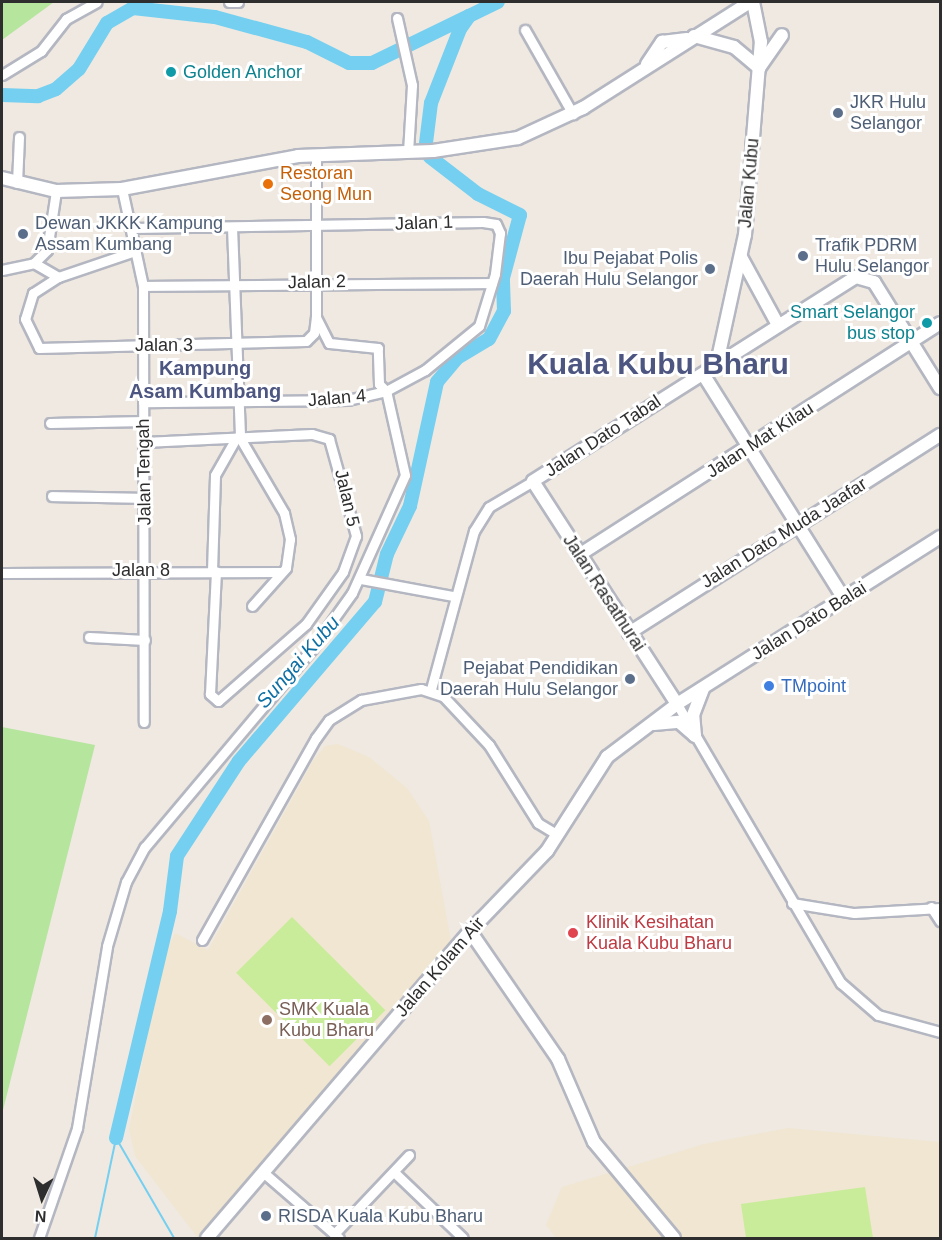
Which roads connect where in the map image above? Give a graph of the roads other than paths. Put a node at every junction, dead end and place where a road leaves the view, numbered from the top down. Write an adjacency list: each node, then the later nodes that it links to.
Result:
1 (97, 2): 10 (street)
2 (230, 2): 3 (street)
3 (238, 2)
4 (752, 2): 8 (street); 9 (street, Jalan Kubu)
5 (397, 18): 13 (street)
6 (525, 30): 11 (street)
7 (782, 35): 9 (street)
8 (692, 37): 9 (street); 11 (street)
9 (759, 68): 23 (street, Jalan Kubu)
10 (2, 75)
11 (573, 114): 13 (street)
12 (19, 136): 16 (street)
13 (408, 152): 14 (street)
14 (316, 155): 17 (street); 19 (street)
15 (2, 178): 16 (street)
16 (17, 183): 18 (street)
17 (122, 189): 18 (street); 21 (street, Jalan Tengah)
18 (56, 191): 24 (street)
19 (316, 226): 20 (street, Jalan 1); 27 (street); 28 (street, Jalan 1)
20 (232, 227): 21 (street, Jalan 1); 29 (street)
21 (132, 228): 22 (street, Jalan Tengah)
22 (135, 251): 26 (street, Jalan 3); 30 (street, Jalan Tengah)
23 (741, 257): 31 (street); 32 (street, Jalan Kubu)
24 (34, 263): 25 (street); 26 (street)
25 (2, 270)
26 (58, 277): 39 (street, Jalan 3)
27 (316, 281): 28 (street, Jalan 2); 29 (street, Jalan 2); 35 (street)
28 (492, 283): 44 (street, Jalan 1)
29 (233, 284): 30 (street, Jalan 2); 40 (street)
30 (142, 286): 39 (street, Jalan Tengah)
31 (756, 287): 32 (street); 33 (street)
32 (734, 295): 41 (street, Jalan Kubu)
33 (766, 303): 34 (street); 37 (street)
34 (795, 312): 37 (street, Jalan Dato Tabal); 38 (street, Jalan Dato Tabal)
35 (316, 317): 40 (street, Jalan 3); 44 (street)
36 (940, 322): 38 (street, Jalan Mat Kilau)
37 (777, 323): 41 (street, Jalan Dato Tabal)
38 (910, 342): 43 (street); 52 (street, Jalan Mat Kilau)
39 (143, 344): 40 (street, Jalan 3); 45 (street, Jalan Tengah)
40 (234, 345): 46 (street)
41 (717, 363): 42 (street, Jalan Dato Tabal)
42 (703, 374): 52 (street); 53 (street, Jalan Dato Tabal)
43 (940, 388)
44 (386, 391): 46 (street, Jalan 4); 63 (street)
45 (143, 402): 46 (street, Jalan 4); 47 (street, Jalan Tengah)
46 (238, 403): 50 (street)
47 (144, 421): 48 (street); 51 (street, Jalan Tengah)
48 (50, 423)
49 (940, 435): 56 (street, Jalan Dato Muda Jaafar)
50 (238, 438): 51 (street, Jalan 5); 60 (street); 60 (street, Jalan 5); 61 (street)
51 (144, 442): 55 (street, Jalan Tengah)
52 (748, 449): 56 (street); 58 (street, Jalan Mat Kilau)
53 (533, 481): 58 (street, Jalan Rasathurai); 64 (street)
54 (52, 496): 55 (street)
55 (144, 498): 59 (street, Jalan Tengah)
56 (797, 525): 65 (street); 67 (street, Jalan Dato Muda Jaafar)
57 (940, 537): 65 (street, Jalan Dato Balai)
58 (579, 555): 67 (street, Jalan Rasathurai)
59 (146, 568): 60 (street, Jalan 8); 62 (street, Jalan 8); 69 (street, Jalan Tengah)
60 (214, 571): 61 (street, Jalan 8)
61 (281, 572): 66 (street)
62 (2, 573)
63 (361, 579): 64 (street); 90 (street)
64 (453, 596): 71 (street)
65 (844, 599): 72 (street, Jalan Dato Balai)
66 (252, 606)
67 (629, 633): 70 (street, Jalan Rasathurai)
68 (88, 637): 69 (street)
69 (145, 640): 74 (street, Jalan Tengah)
70 (665, 687): 72 (street); 73 (street, Jalan Rasathurai); 75 (street)
71 (431, 689): 77 (street); 82 (street)
72 (700, 690): 73 (street, Jalan Dato Balai); 76 (street)
73 (677, 704): 75 (street, Jalan Kolam Air); 76 (street)
74 (144, 722)
75 (652, 722): 76 (street); 77 (street, Jalan Kolam Air)
76 (695, 736): 78 (street)
77 (558, 835): 81 (street, Jalan Kolam Air)
78 (792, 903): 79 (street); 84 (street)
79 (936, 907): 80 (street)
80 (940, 921)
81 (470, 931): 88 (street, Jalan Kolam Air); 93 (street)
82 (202, 940)
83 (940, 1022): 84 (street)
84 (928, 1030): 85 (street)
85 (940, 1032)
86 (410, 1155): 87 (street)
87 (394, 1172): 89 (street); 92 (street)
88 (264, 1173): 89 (street); 91 (street, Jalan Kolam Air)
89 (337, 1236)
90 (39, 1239)
91 (207, 1239)
92 (463, 1239)
93 (674, 1239)

